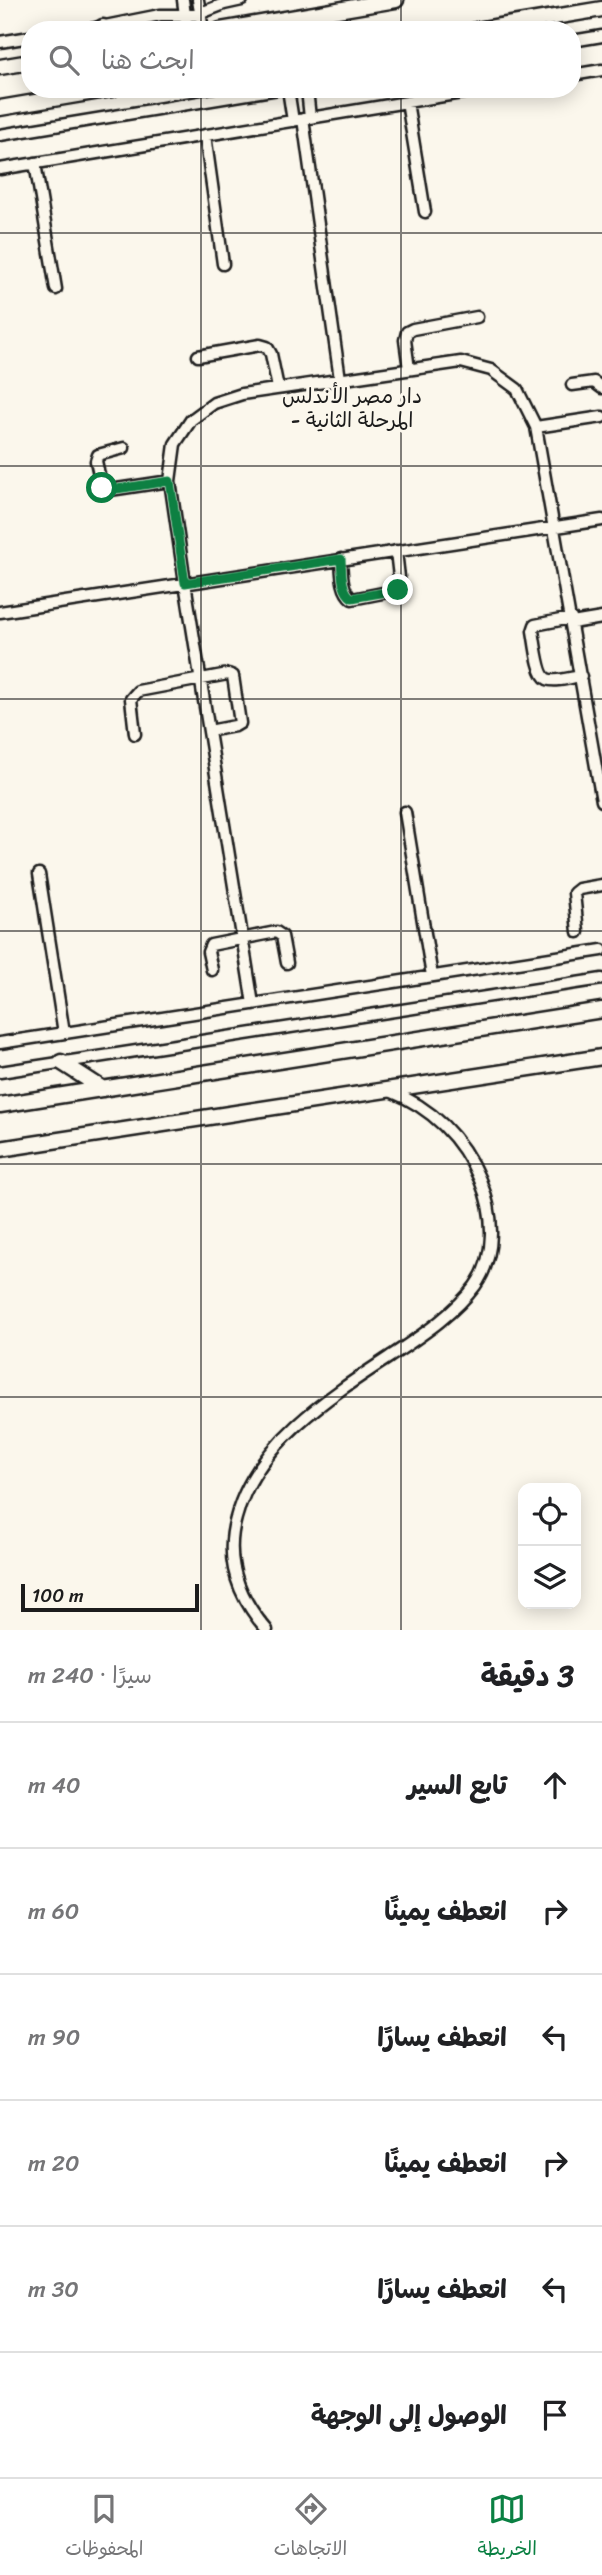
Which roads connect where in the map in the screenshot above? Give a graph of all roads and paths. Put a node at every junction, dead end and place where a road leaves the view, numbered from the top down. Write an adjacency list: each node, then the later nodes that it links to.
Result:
1 (183, 0): 7 (street)
2 (198, 0): 6 (street)
3 (242, 0): 6 (street)
4 (396, 0): 11 (street)
5 (602, 9): 12 (street)
6 (200, 13): 7 (street); 10 (street)
7 (185, 16): 8 (street); 9 (street)
8 (134, 21)
9 (186, 21)
10 (201, 21)
11 (273, 21)
12 (531, 21)
13 (602, 36): 15 (street)
14 (21, 38): 16 (street)
15 (581, 40)
16 (0, 41)
17 (21, 64): 18 (street)
18 (0, 67)
19 (602, 70): 20 (street)
20 (581, 74)
21 (56, 98): 27 (street)
22 (224, 98): 29 (street)
23 (292, 98): 28 (street)
24 (306, 98): 28 (street)
25 (431, 98): 26 (street)
26 (407, 102): 28 (street); 33 (street)
27 (0, 107)
28 (302, 119): 30 (street); 39 (street)
29 (0, 135)
30 (205, 135): 31 (street); 34 (street)
31 (35, 163): 32 (street); 35 (street)
32 (0, 169)
33 (425, 212)
34 (223, 264)
35 (56, 289)
36 (477, 317): 38 (street)
37 (198, 356): 41 (street)
38 (410, 369): 39 (street); 44 (street)
39 (340, 379): 41 (street)
40 (572, 385): 42 (street)
41 (278, 388): 46 (street)
42 (602, 388)
43 (602, 417): 44 (street)
44 (537, 427): 48 (street)
45 (124, 448): 46 (street)
46 (170, 481): 51 (street)
47 (602, 520): 48 (street)
48 (555, 527): 49 (street); 54 (street)
49 (396, 551): 50 (street); 50 (street)
50 (341, 559): 51 (street)
51 (185, 583): 52 (street); 56 (street)
52 (0, 612)
53 (602, 618): 54 (street)
54 (571, 621): 55 (street); 55 (street)
55 (581, 676): 59 (street)
56 (201, 679): 57 (street); 57 (street); 58 (street)
57 (209, 731): 64 (street)
58 (135, 734)
59 (602, 801)
60 (405, 811): 68 (street)
61 (39, 874): 72 (street)
62 (602, 885): 63 (street)
63 (578, 932)
64 (242, 938): 66 (street); 67 (street); 70 (street)
65 (602, 950): 68 (street)
66 (287, 963)
67 (212, 970)
68 (432, 976): 70 (street)
69 (602, 979): 75 (street)
70 (253, 1004): 72 (street)
71 (602, 1010): 77 (street)
72 (64, 1033): 73 (street)
73 (0, 1043)
74 (602, 1058): 78 (street)
75 (61, 1062): 76 (street); 77 (street)
76 (0, 1072)
77 (103, 1089): 79 (street)
78 (387, 1090): 80 (street); 81 (street)
79 (0, 1105)
80 (0, 1149)
81 (267, 1630)

